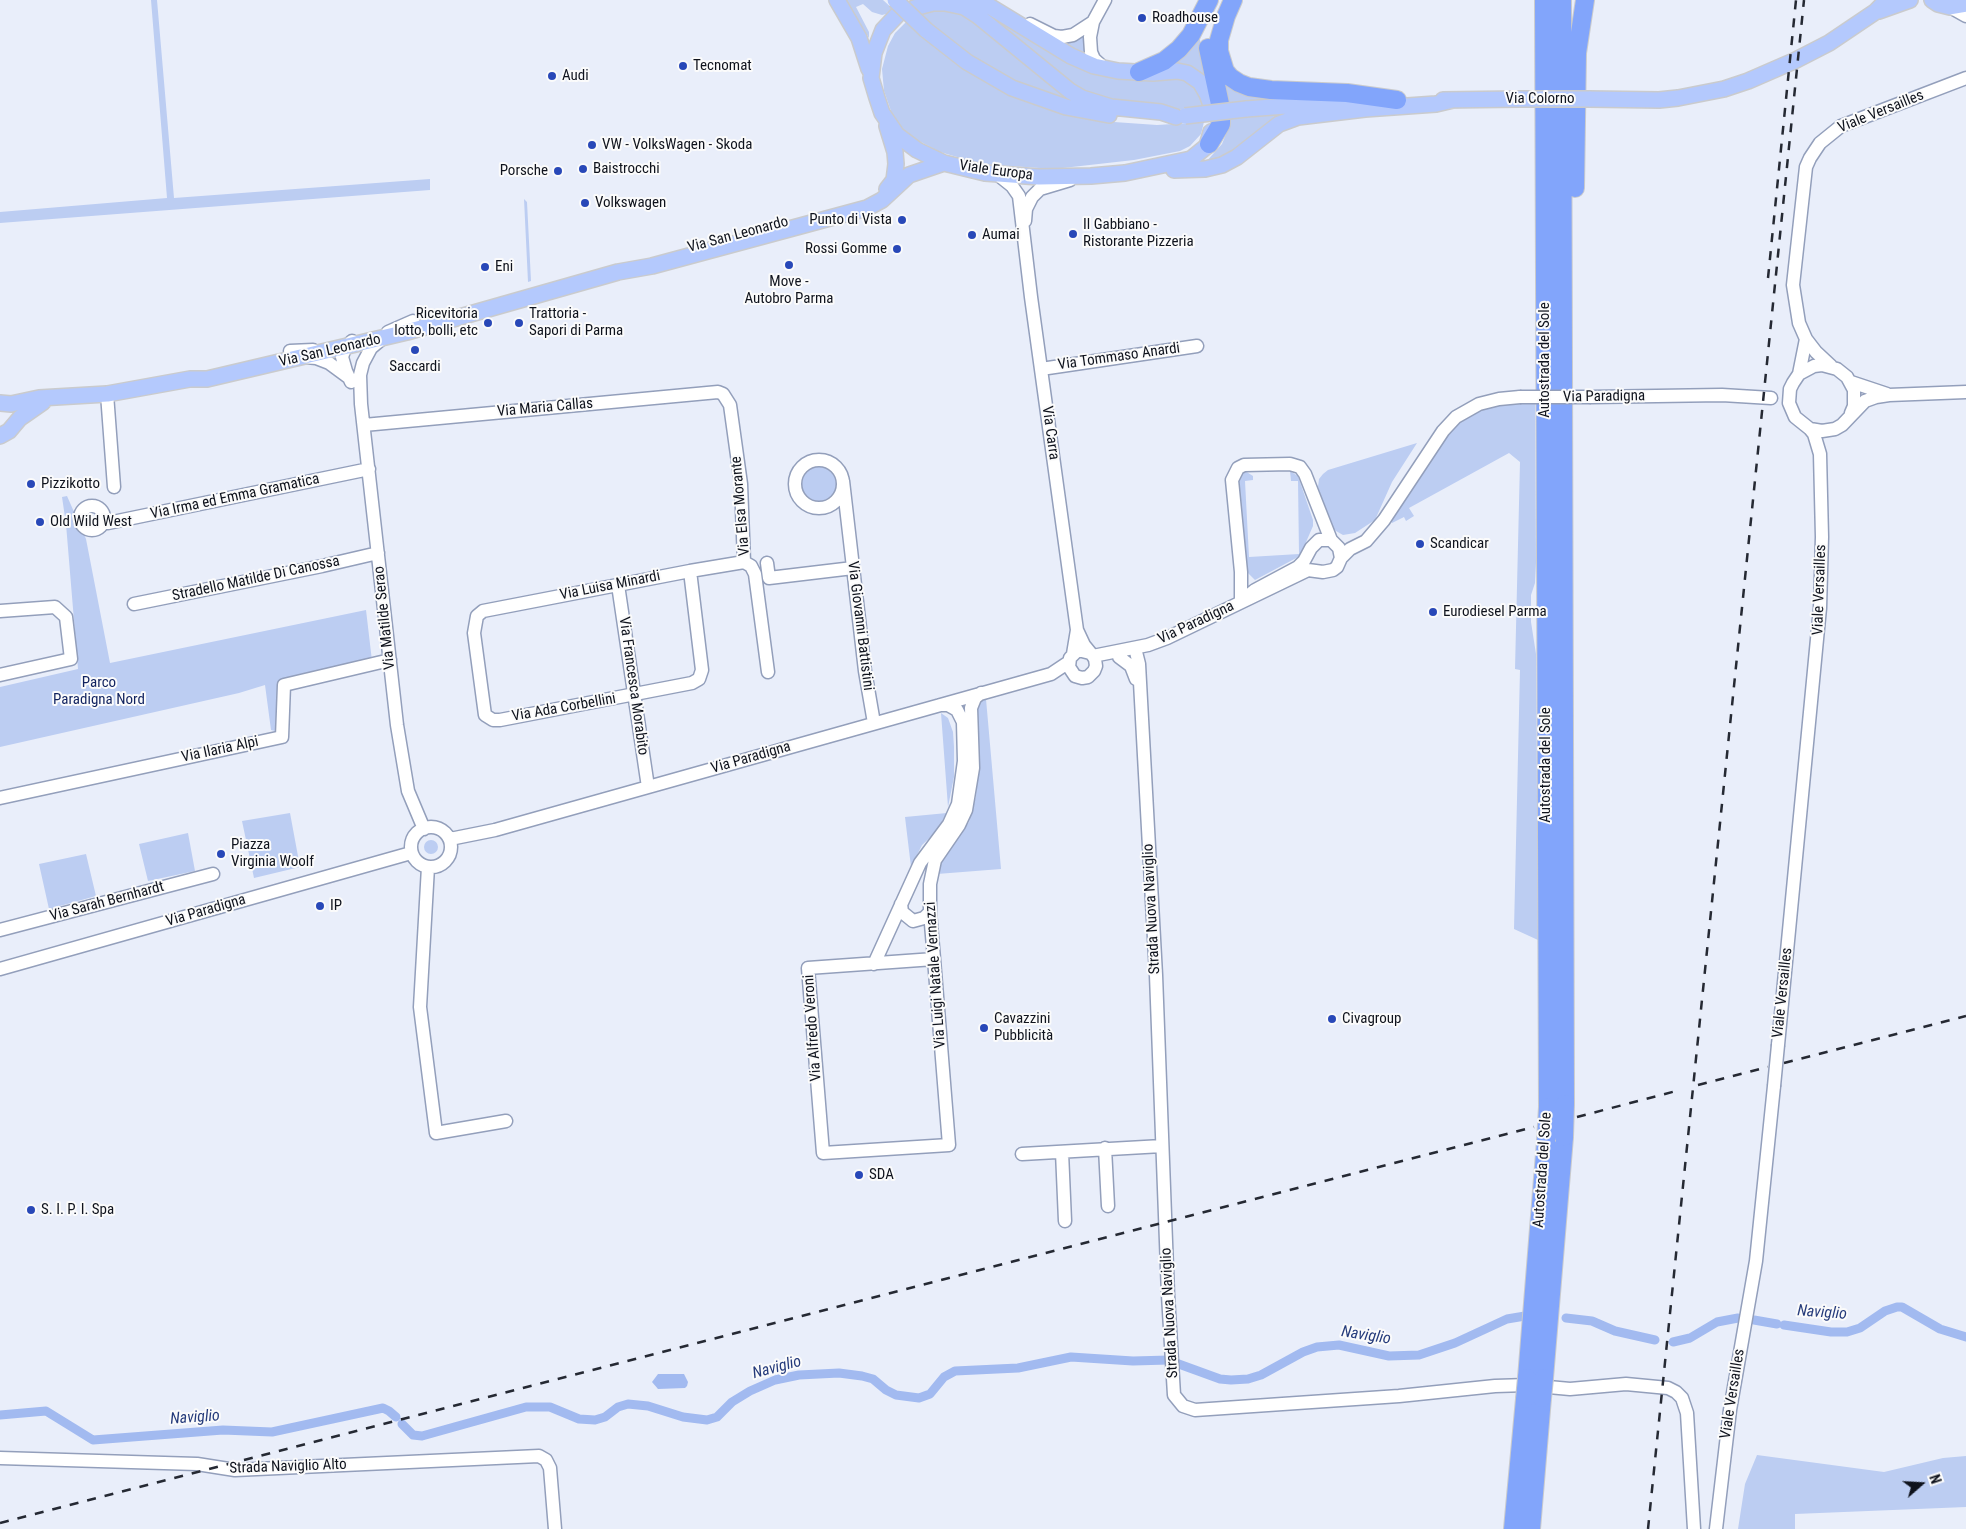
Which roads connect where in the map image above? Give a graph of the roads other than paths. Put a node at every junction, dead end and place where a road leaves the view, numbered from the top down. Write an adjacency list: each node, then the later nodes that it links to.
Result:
1 (837, 0): 23 (main road)
2 (973, 0): 15 (main road)
3 (1105, 0): 20 (street)
4 (1209, 0): 22 (highway)
5 (1227, 0): 27 (highway)
6 (1233, 0): 25 (highway)
7 (1544, 0): 111 (highway, Autostrada del Sole)
8 (1562, 0): 37 (highway, Autostrada del Sole)
9 (1585, 0): 37 (highway)
10 (1887, 0): 18 (main road, Via Colorno)
11 (1910, 0): 18 (main road, Via Colorno)
12 (1932, 0): 17 (main road)
13 (915, 4): 29 (main road)
14 (1966, 4): 17 (main road)
15 (991, 6): 20 (street); 21 (main road)
16 (896, 7): 23 (main road, Viale Europa); 29 (main road, Viale Europa, bridge)
17 (1950, 7): 19 (street)
18 (1875, 12): 26 (main road, Via Colorno, bridge)
19 (1966, 16)
20 (1093, 22): 21 (street)
21 (1106, 70): 22 (main road)
22 (1139, 72): 27 (main road)
23 (871, 78): 28 (main road, Viale Europa)
24 (1966, 78): 41 (street, Viale Versailles)
25 (1397, 100): 26 (main road, Via Colorno); 29 (main road, Via Colorno, bridge)
26 (1453, 100): 32 (main road)
27 (1216, 112): 30 (highway)
28 (882, 113): 31 (main road, Viale Europa); 36 (main road, Via San Leonardo)
29 (1181, 117)
30 (1209, 144): 32 (main road, Viale Europa)
31 (944, 163): 33 (main road, Viale Europa); 36 (main road, Via San Leonardo)
32 (1125, 173): 34 (main road, Viale Europa)
33 (998, 174): 34 (main road, Viale Europa); 35 (street, Via Carra)
34 (1091, 176): 35 (street, Via Carra)
35 (1023, 236): 46 (street, Via Carra)
36 (626, 270): 38 (main road, Via San Leonardo)
37 (1564, 280): 111 (highway, Autostrada del Sole)
38 (499, 305): 39 (main road, Via San Leonardo); 40 (main road, Via San Leonardo)
39 (413, 322): 43 (street); 44 (main road, Via San Leonardo)
40 (384, 338): 43 (main road, Via San Leonardo); 48 (street, Via Matilde Serao)
41 (1806, 339): 45 (street, Viale Versailles); 47 (street)
42 (1197, 346): 46 (street, Via Tommaso Anardi)
43 (345, 348): 44 (main road, Via San Leonardo); 48 (street, Via Matilde Serao)
44 (297, 354): 48 (street); 51 (main road, Via San Leonardo)
45 (1830, 366): 47 (street); 49 (street)
46 (1041, 369): 84 (street, Via Carra)
47 (1796, 378): 55 (street); 57 (street)
48 (356, 380): 59 (street, Via Matilde Serao)
49 (1850, 382): 52 (street); 58 (street)
50 (1966, 392): 52 (street)
51 (107, 394): 54 (main road, Via San Leonardo); 66 (street)
52 (1889, 395): 58 (street)
53 (726, 397): 59 (street, Via Maria Callas); 75 (street, Via Elsa Morante)
54 (49, 398): 56 (main road, Via San Leonardo); 62 (main road)
55 (1771, 398): 57 (street, Via Paradigna); 69 (street, Via Paradigna, bridge)
56 (1, 403): 62 (main road)
57 (1791, 410): 60 (street, Via Paradigna)
58 (1851, 413): 61 (street)
59 (364, 425): 64 (street, Via Matilde Serao)
60 (1810, 429): 61 (street); 63 (street, Viale Versailles)
61 (1835, 429): 63 (street, Viale Versailles)
62 (5, 435)
63 (1820, 454): 127 (street, Viale Versailles, bridge)
64 (369, 469): 68 (street, Via Irma ed Emma Gramatica); 72 (street, Via Matilde Serao)
65 (843, 481): 67 (street); 67 (street); 70 (street, Via Giovanni Battistini)
66 (114, 487)
67 (821, 508): 70 (street)
68 (103, 519)
69 (1378, 527): 71 (street, Via Paradigna); 74 (street, Via Paradigna)
70 (848, 528): 77 (street, Via Giovanni Battistini)
71 (1333, 542): 73 (street, Via Paradigna); 74 (street); 81 (street)
72 (378, 553): 82 (street, Stradello Matilde Di Canossa); 88 (street, Via Matilde Serao)
73 (1309, 553): 79 (street); 81 (street, Via Paradigna)
74 (1342, 558): 79 (street, Via Paradigna)
75 (744, 562): 78 (street, Via Luisa Minardi); 90 (street, Via Elsa Morante)
76 (767, 563): 77 (street)
77 (853, 568): 97 (street, Via Giovanni Battistini)
78 (690, 571): 80 (street, Via Luisa Minardi); 93 (street, Via Ada Corbellini)
79 (1318, 571): 81 (street, Via Paradigna)
80 (618, 584): 93 (street, Via Francesca Morabito); 96 (street, Via Luisa Minardi)
81 (1243, 600): 85 (street, Via Paradigna)
82 (134, 604)
83 (0, 611): 91 (street)
84 (1077, 630): 87 (street, Via Carra); 89 (street, Via Carra)
85 (1139, 648): 86 (street); 87 (street); 94 (street, Strada Nuova Naviglio)
86 (1119, 657): 87 (street); 94 (street, Strada Nuova Naviglio)
87 (1093, 659): 89 (street); 89 (street)
88 (390, 660): 99 (street, Via Ilaria Alpi); 100 (street, Via Matilde Serao)
89 (1071, 663): 92 (street, Via Paradigna)
90 (768, 672)
91 (0, 676)
92 (981, 693): 95 (street, Via Paradigna); 106 (street, Via Luigi Natale Vernazzi)
93 (636, 695): 96 (street, Via Ada Corbellini); 98 (street, Via Francesca Morabito)
94 (1141, 701): 113 (street, Strada Nuova Naviglio)
95 (938, 705): 97 (street, Via Paradigna); 105 (street)
96 (493, 720)
97 (874, 723): 98 (street, Via Paradigna)
98 (648, 787): 101 (street, Via Paradigna)
99 (0, 798)
100 (424, 829): 101 (street); 102 (street)
101 (450, 839): 103 (street)
102 (411, 853): 103 (street); 110 (street, Via Paradigna)
103 (428, 868): 112 (street)
104 (213, 874): 107 (street, Via Sarah Bernhardt)
105 (901, 904): 106 (street); 109 (street)
106 (930, 912): 108 (street, Via Luigi Natale Vernazzi)
107 (0, 930)
108 (934, 959): 109 (street, Via Alfredo Veroni); 116 (street, Via Luigi Natale Vernazzi)
109 (874, 964): 116 (street, Via Alfredo Veroni)
110 (0, 969)
111 (1556, 1106): 120 (highway, Autostrada del Sole, bridge); 120 (highway, Autostrada del Sole, bridge)
112 (506, 1121)
113 (1162, 1146): 114 (street); 126 (street, Strada Nuova Naviglio)
114 (1104, 1148): 115 (street); 118 (street)
115 (1062, 1152): 117 (street); 119 (street)
116 (823, 1153)
117 (1022, 1154)
118 (1108, 1206)
119 (1065, 1221)
120 (1541, 1305): 121 (highway, Autostrada del Sole, bridge)
121 (1534, 1399): 124 (highway, Autostrada del Sole); 125 (highway, Autostrada del Sole)
122 (0, 1458): 123 (street, Strada Naviglio Alto)
123 (555, 1529)
124 (1512, 1529)
125 (1530, 1529)
126 (1694, 1529)
127 (1716, 1529)

